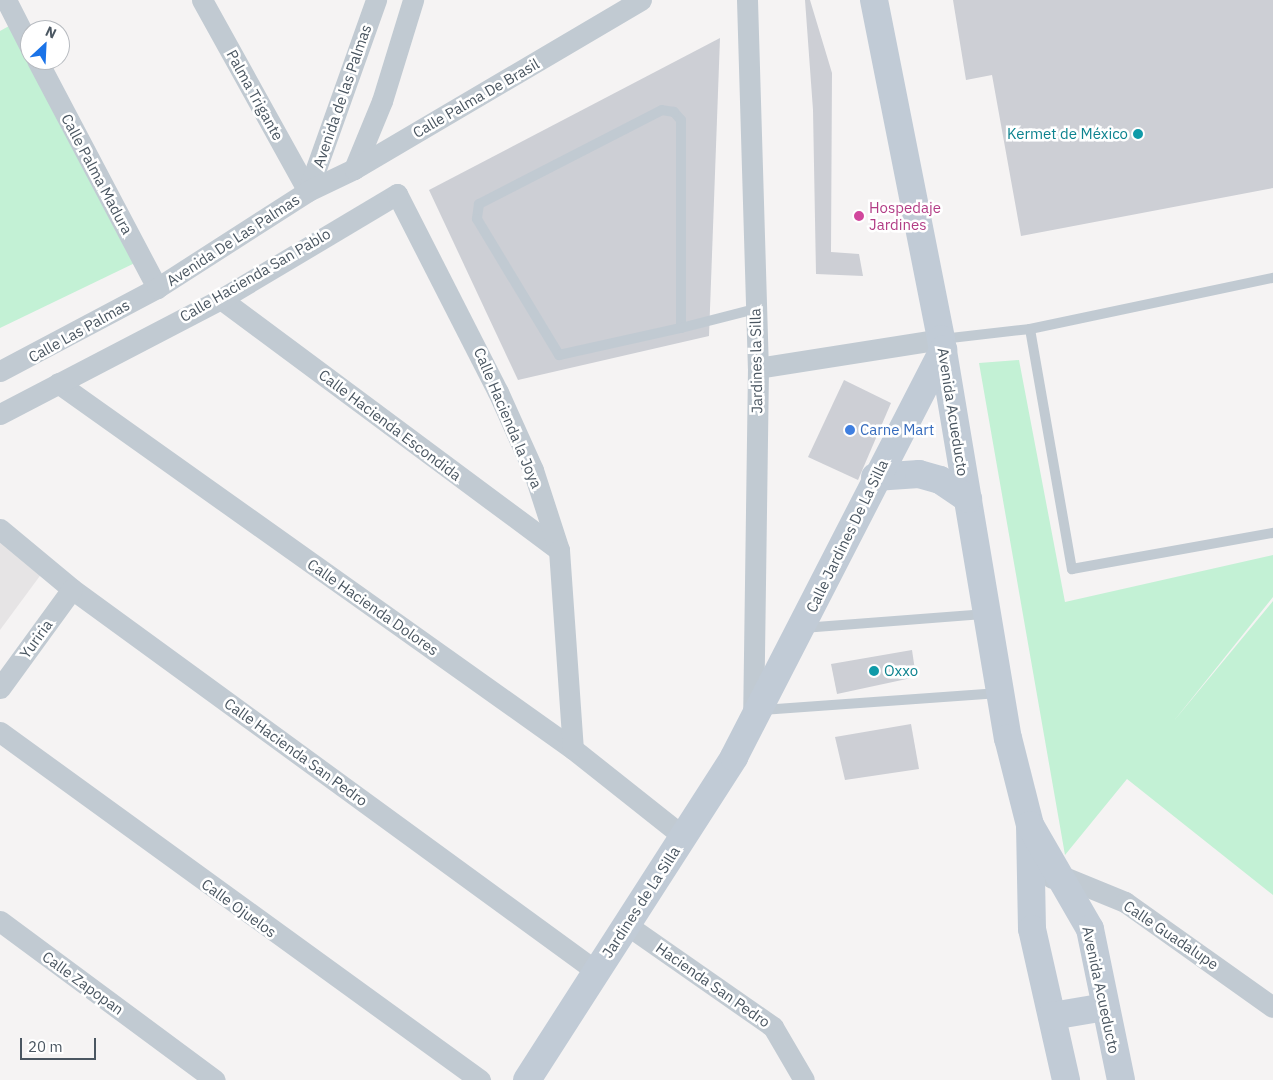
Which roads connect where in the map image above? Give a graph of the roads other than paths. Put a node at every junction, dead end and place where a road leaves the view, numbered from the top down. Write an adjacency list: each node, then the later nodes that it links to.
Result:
1 (202, 0): 11 (street, Palma Trigante)
2 (376, 0): 11 (street, Avenida de las Palmas)
3 (413, 0): 10 (street)
4 (640, 0): 10 (street, Calle Palma De Brasil)
5 (747, 0): 16 (street, Jardines la Silla)
6 (874, 0): 19 (street, Avenida Acueducto)
7 (6, 11): 8 (street)
8 (20, 32)
9 (42, 70): 14 (street, Calle Palma Madura)
10 (354, 169): 11 (street, Calle Palma De Brasil)
11 (308, 191): 14 (street, Avenida De Las Palmas)
12 (397, 194): 15 (street, Calle Hacienda San Pablo); 28 (street, Calle Hacienda la Joya)
13 (1273, 278): 18 (lane)
14 (157, 288): 21 (street, Calle Las Palmas)
15 (221, 299): 22 (street, Calle Hacienda San Pablo); 28 (street, Calle Hacienda Escondida)
16 (755, 309): 17 (lane); 20 (street, Jardines la Silla)
17 (681, 328): 17 (lane)
18 (1030, 329): 19 (lane); 27 (lane)
19 (942, 345): 20 (street); 24 (street, Calle Jardines De La Silla); 25 (street, Avenida Acueducto)
20 (758, 368): 34 (street, Jardines la Silla)
21 (0, 371)
22 (58, 383): 23 (street, Calle Hacienda San Pablo); 36 (street, Calle Hacienda Dolores)
23 (0, 414)
24 (875, 477): 25 (street); 31 (street, Calle Jardines De La Silla)
25 (968, 499): 30 (street, Avenida Acueducto)
26 (0, 529): 29 (street, Calle Hacienda San Pedro)
27 (1273, 533)
28 (559, 550): 36 (street, Calle Hacienda la Joya)
29 (72, 589): 32 (street, Yuriria); 43 (street, Calle Hacienda San Pedro)
30 (987, 614): 31 (lane); 33 (street, Avenida Acueducto)
31 (802, 628): 34 (street, Calle Jardines De La Silla)
32 (0, 688)
33 (1000, 692): 34 (lane); 37 (street, Avenida Acueducto)
34 (756, 716): 38 (street, Jardines de La Silla)
35 (0, 732): 48 (street, Calle Ojuelos)
36 (574, 749): 38 (street, Calle Hacienda Dolores)
37 (1030, 824): 39 (street, Avenida Acueducto); 40 (street, Avenida Acueducto)
38 (684, 837): 42 (street, Jardines de La Silla)
39 (1064, 877): 40 (street, Calle Guadalupe); 44 (street, Avenida Acueducto); 45 (street, Calle Guadalupe)
40 (1031, 879): 46 (street, Avenida Acueducto)
41 (0, 921): 47 (street, Calle Zapopan)
42 (627, 925): 43 (street, Jardines de La Silla); 50 (street, Hacienda San Pedro)
43 (596, 971): 49 (street, Jardines de La Silla)
44 (1105, 1007): 46 (street); 52 (street, Avenida Acueducto)
45 (1272, 1009)
46 (1052, 1016): 51 (street, Avenida Acueducto)
47 (215, 1080)
48 (480, 1080)
49 (528, 1080)
50 (804, 1080)
51 (1066, 1080)
52 (1121, 1080)

